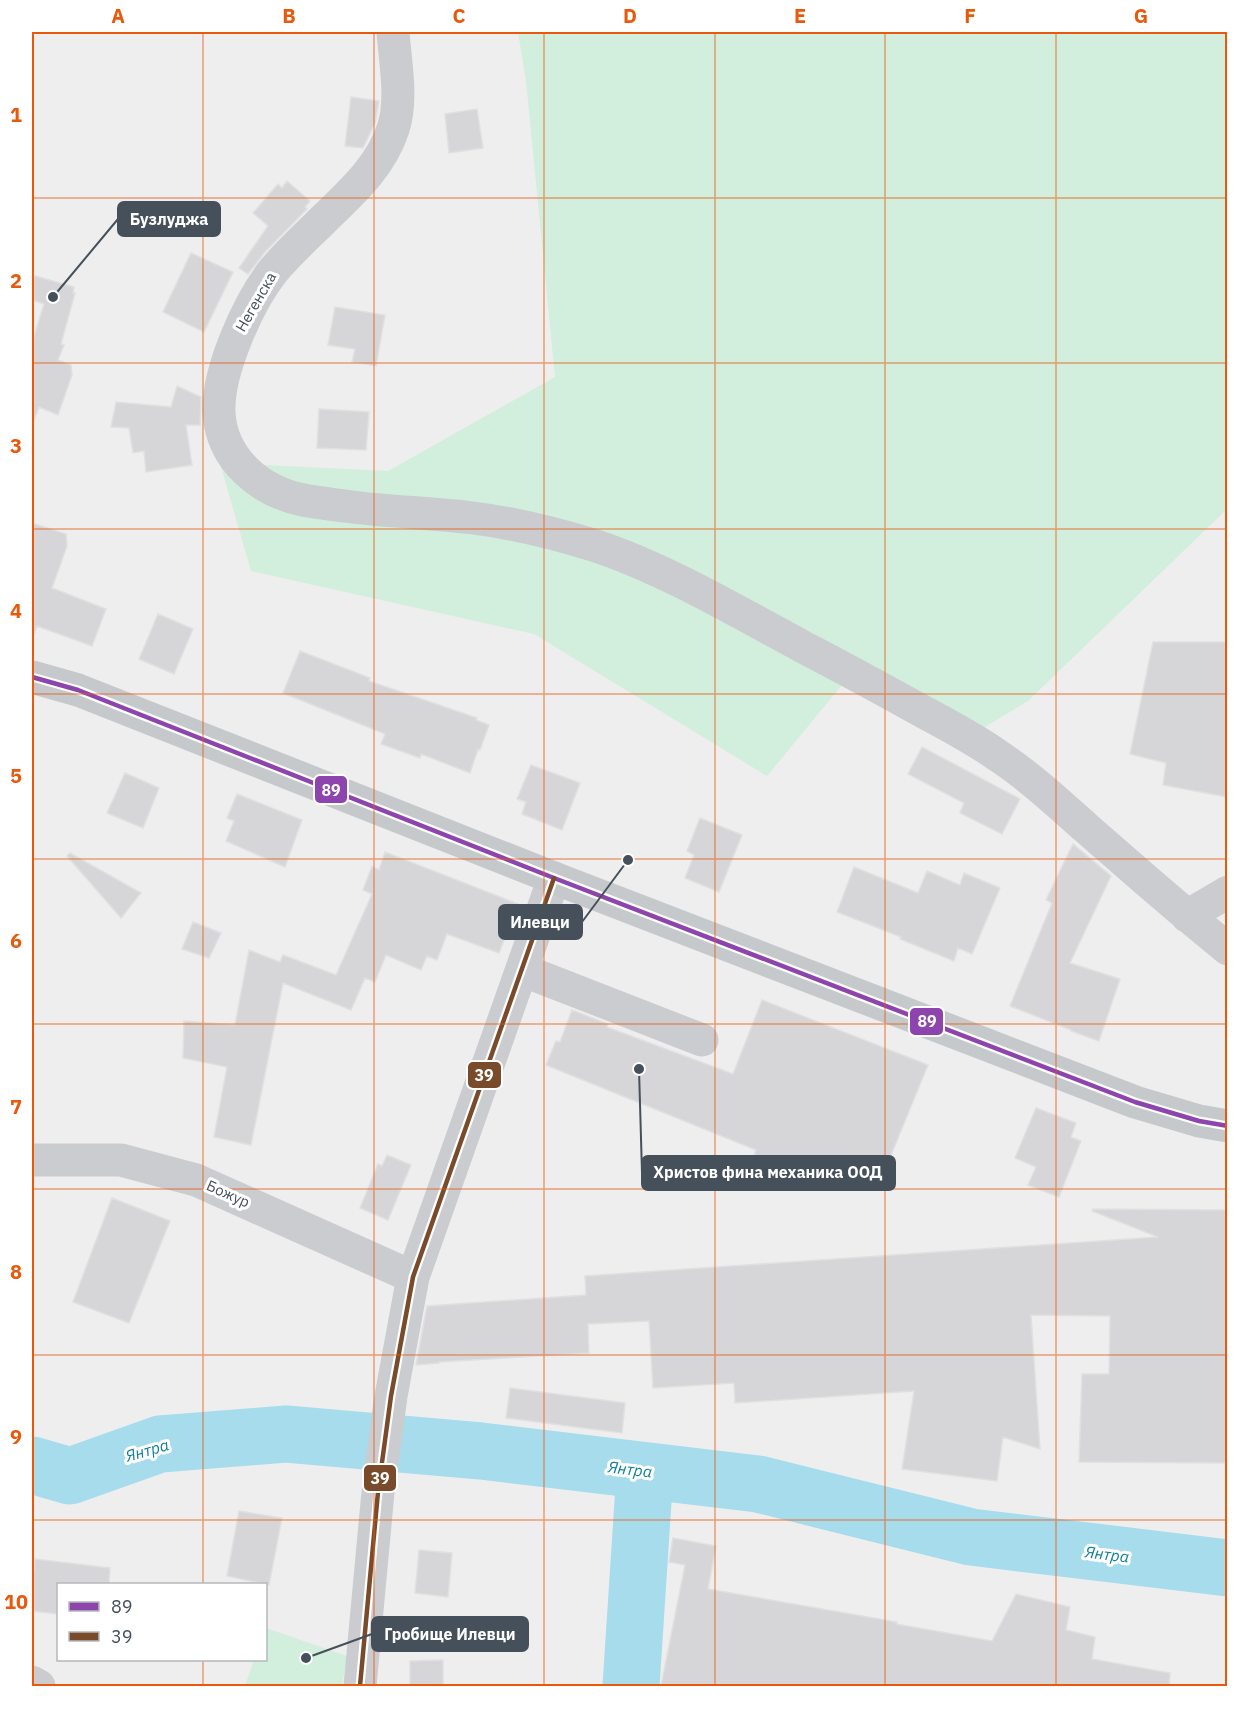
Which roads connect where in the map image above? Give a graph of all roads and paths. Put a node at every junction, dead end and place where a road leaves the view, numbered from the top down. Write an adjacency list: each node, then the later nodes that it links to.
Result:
1 (393, 32): 5 (street, Негенска)
2 (32, 677): 3 (main road)
3 (555, 878): 7 (street); 9 (main road)
4 (1227, 892): 5 (street)
5 (1187, 916): 6 (street, Негенска)
6 (1227, 949)
7 (522, 970): 8 (street); 11 (street)
8 (702, 1040)
9 (1227, 1126)
10 (32, 1160): 11 (street, Божур)
11 (413, 1277): 14 (street)
12 (32, 1682): 13 (street)
13 (39, 1686)
14 (360, 1686)

